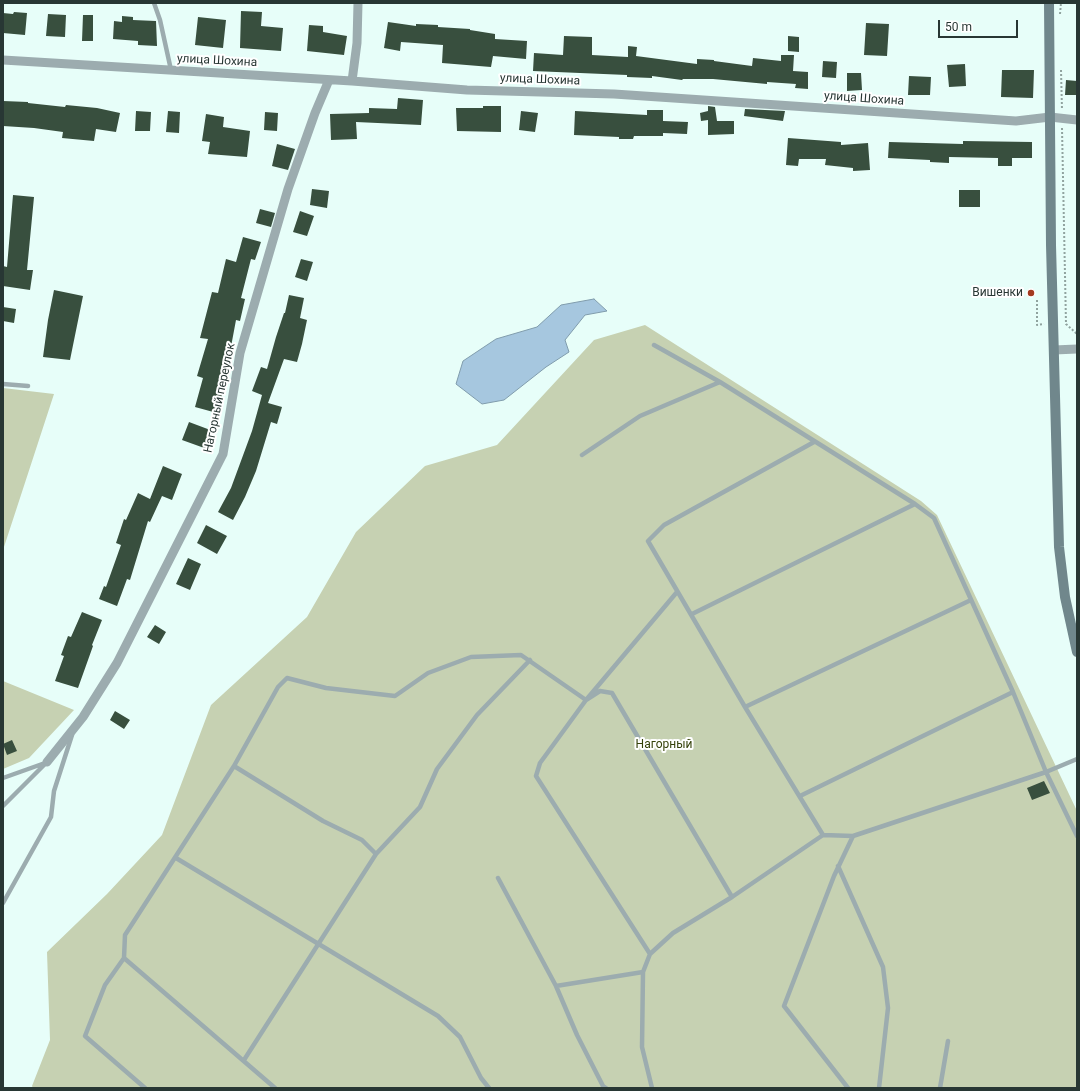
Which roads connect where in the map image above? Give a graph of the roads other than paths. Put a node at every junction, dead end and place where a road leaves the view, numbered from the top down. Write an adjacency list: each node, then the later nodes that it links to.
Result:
1 (154, 3): 5 (lane)
2 (358, 3): 7 (street)
3 (1049, 3): 8 (main road)
4 (3, 60): 5 (street, улица Шохина)
5 (171, 70): 6 (street, улица Шохина)
6 (329, 80): 7 (street, улица Шохина); 29 (street, Нагорный переулок)
7 (352, 81): 8 (street, улица Шохина)
8 (1050, 117): 9 (street, улица Шохина); 12 (main road)
9 (1077, 120)
10 (654, 345): 13 (lane)
11 (1077, 349): 12 (street)
12 (1054, 350): 22 (main road)
13 (720, 382): 16 (lane); 17 (lane)
14 (3, 384): 15 (lane)
15 (28, 386)
16 (814, 442): 18 (lane); 19 (lane)
17 (582, 455)
18 (915, 504): 20 (lane); 21 (lane)
19 (677, 592): 21 (lane); 25 (lane)
20 (971, 600): 24 (lane); 26 (lane)
21 (692, 614): 26 (lane)
22 (1077, 652)
23 (530, 660): 25 (lane); 30 (lane); 38 (lane)
24 (1013, 692): 31 (lane); 33 (lane)
25 (586, 700): 42 (lane); 45 (lane)
26 (745, 707): 33 (lane)
27 (73, 733): 43 (lane)
28 (1077, 759): 31 (lane)
29 (48, 761): 32 (lane); 34 (lane)
30 (234, 766): 38 (lane); 39 (lane)
31 (1046, 772): 36 (lane); 37 (lane)
32 (3, 778)
33 (800, 796): 35 (lane)
34 (3, 806)
35 (823, 835): 36 (lane); 42 (lane)
36 (853, 836): 40 (lane)
37 (1077, 836)
38 (376, 854): 44 (lane)
39 (176, 858): 44 (lane); 46 (lane)
40 (838, 866): 56 (lane); 57 (lane)
41 (498, 878): 48 (lane)
42 (732, 897): 45 (lane)
43 (3, 903)
44 (318, 944): 50 (lane); 53 (lane)
45 (650, 954): 47 (lane)
46 (124, 958): 50 (lane); 51 (lane)
47 (644, 972): 48 (lane); 55 (lane)
48 (556, 986): 54 (lane)
49 (948, 1041): 58 (lane)
50 (244, 1060): 52 (lane)
51 (145, 1088)
52 (276, 1088)
53 (489, 1088)
54 (606, 1088)
55 (652, 1088)
56 (848, 1088)
57 (879, 1088)
58 (940, 1088)

